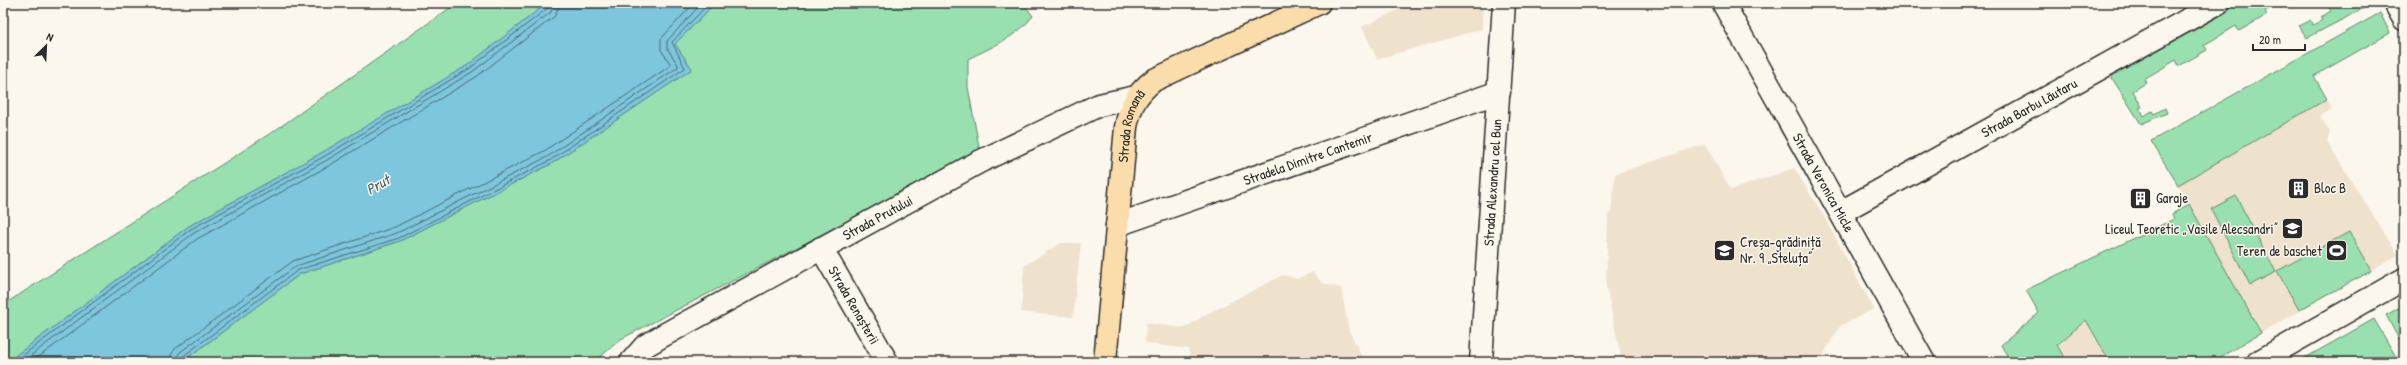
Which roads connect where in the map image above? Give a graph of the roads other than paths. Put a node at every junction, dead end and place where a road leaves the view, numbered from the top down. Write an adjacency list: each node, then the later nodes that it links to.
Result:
1 (1319, 3): 8 (main road, Strada Romană)
2 (1504, 3): 7 (street, Strada Alexandru cel Bun)
3 (1723, 3): 9 (street, Strada Veronica Micle)
4 (2218, 3): 9 (street, Strada Barbu Lăutaru)
5 (2395, 3): 6 (street)
6 (2404, 19)
7 (1499, 92): 10 (street, Stradela Dimitre Cantemir); 16 (street, Strada Alexandru cel Bun)
8 (1136, 97): 10 (main road, Strada Romană); 11 (street, Strada Prutului)
9 (1840, 212): 17 (street, Strada Veronica Micle)
10 (1117, 225): 15 (main road, Strada Romană)
11 (821, 248): 13 (street, Strada Prutului); 14 (street, Strada Renașterii)
12 (2404, 279): 18 (street)
13 (631, 362)
14 (887, 362)
15 (1105, 362)
16 (1481, 362)
17 (1924, 362)
18 (2258, 362)

